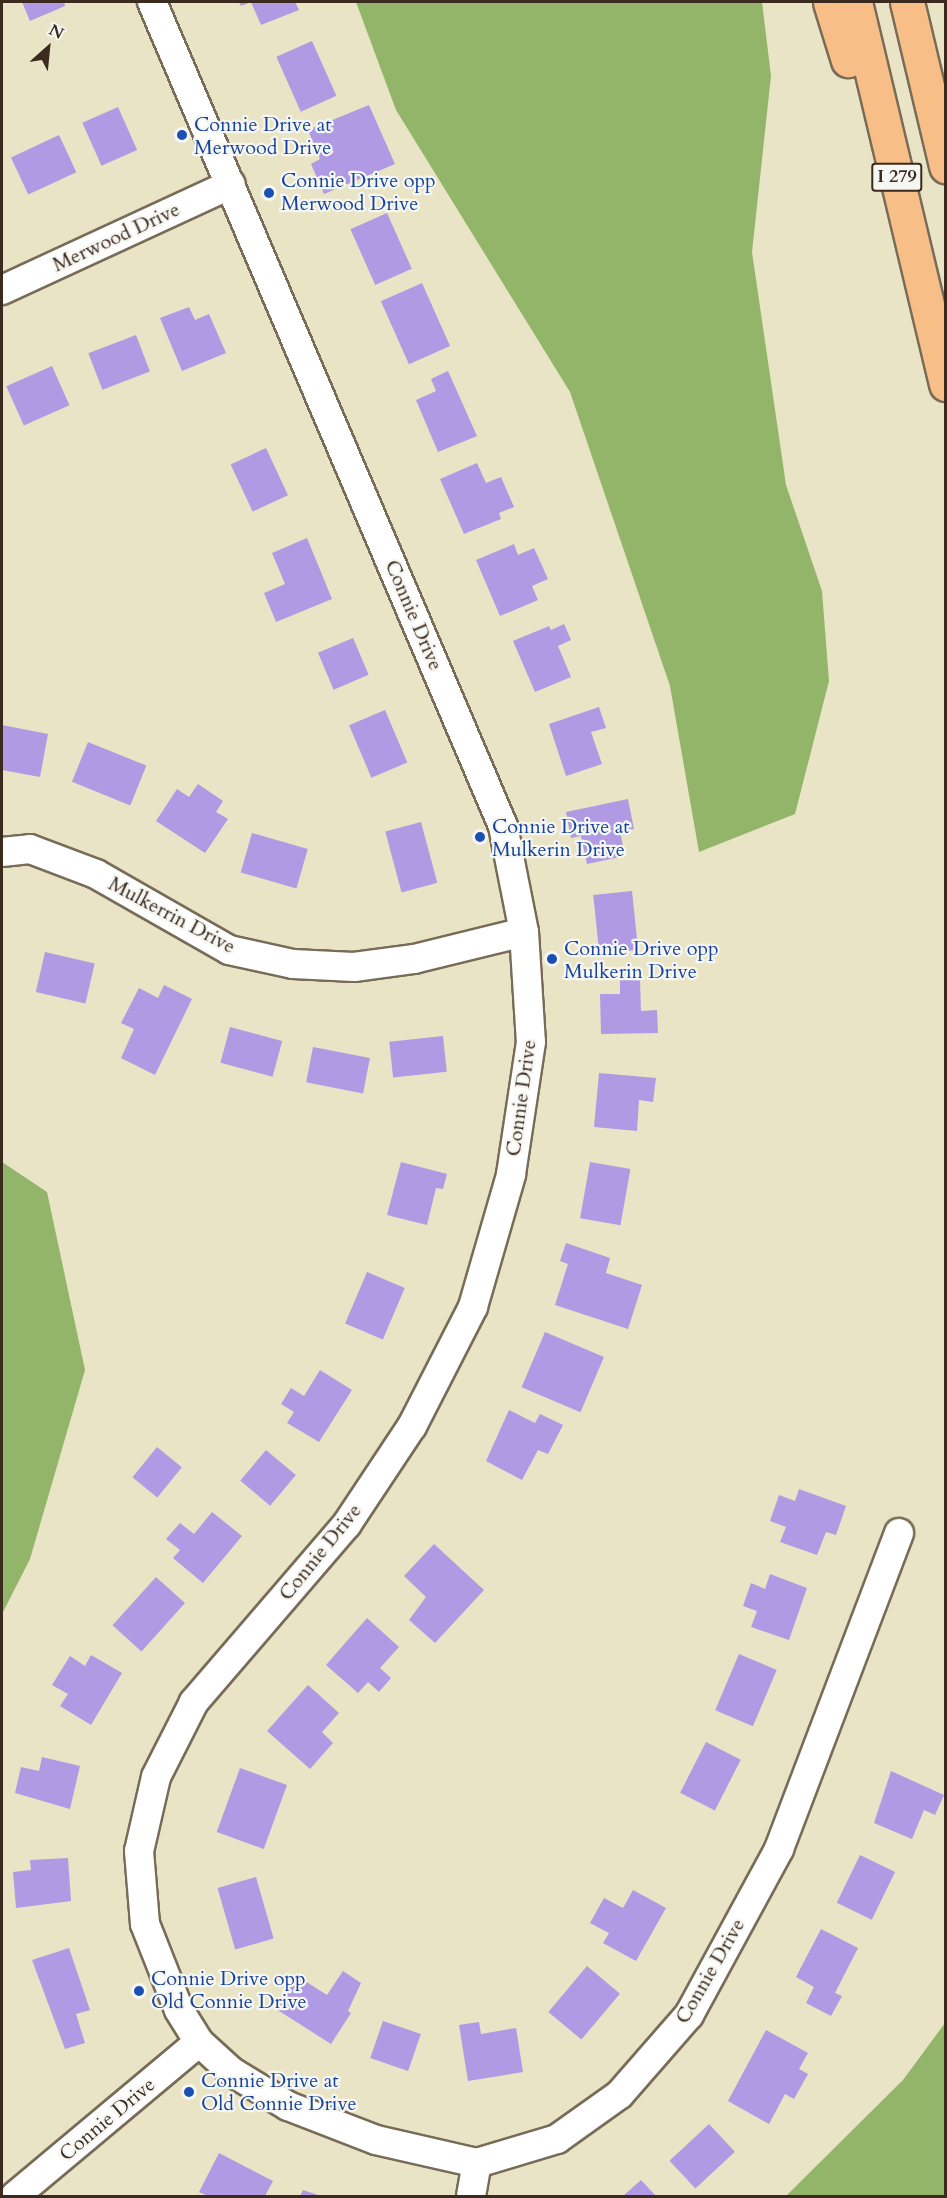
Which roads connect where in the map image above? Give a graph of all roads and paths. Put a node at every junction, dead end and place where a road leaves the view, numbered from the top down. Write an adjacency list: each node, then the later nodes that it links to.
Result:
1 (152, 2): 8 (street, Connie Drive)
2 (830, 2): 10 (highway)
3 (855, 2): 10 (highway, I 279)
4 (907, 2): 7 (highway)
5 (919, 2): 6 (highway)
6 (945, 124)
7 (945, 166)
8 (231, 184): 9 (street, Merwood Drive); 13 (street, Connie Drive)
9 (2, 290)
10 (938, 352): 11 (highway, I 279)
11 (945, 384)
12 (2, 852): 13 (street, Mulkerrin Drive)
13 (524, 932): 15 (street, Connie Drive)
14 (899, 1533): 16 (street, Connie Drive)
15 (199, 2042): 16 (street, Connie Drive); 17 (street, Connie Drive)
16 (477, 2163): 18 (street)
17 (15, 2196)
18 (471, 2196)

